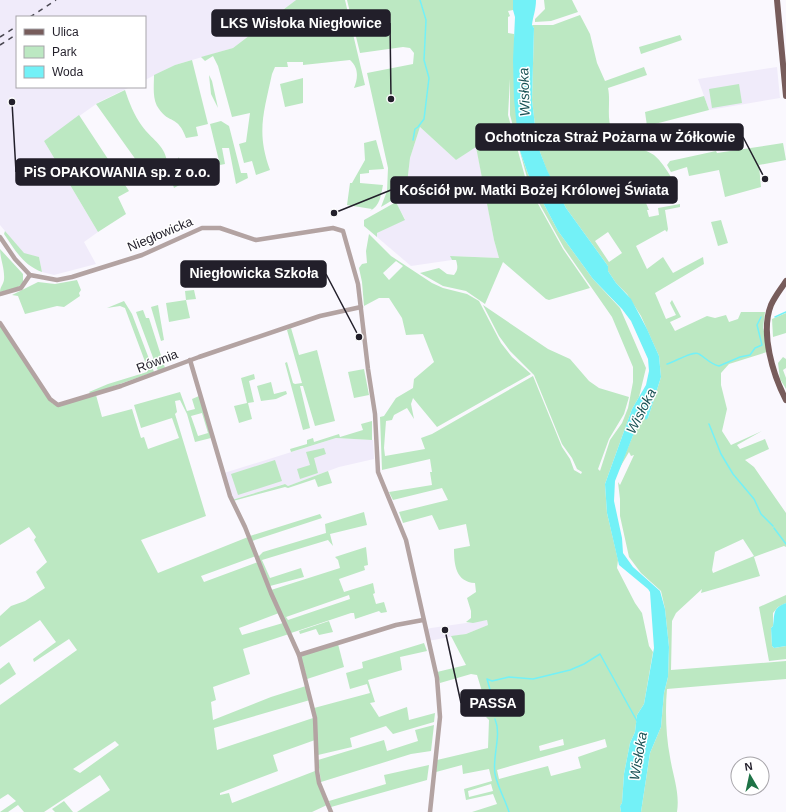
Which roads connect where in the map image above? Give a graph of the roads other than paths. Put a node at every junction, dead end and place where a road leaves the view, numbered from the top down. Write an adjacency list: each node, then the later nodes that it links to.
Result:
1 (777, 0): 2 (main road)
2 (786, 96)
3 (0, 237): 4 (street)
4 (30, 275): 6 (street); 7 (street, Niegłowicka)
5 (786, 281): 10 (main road)
6 (0, 294)
7 (361, 307): 9 (street, Równia); 11 (street, Niegłowicka)
8 (0, 323): 9 (street, Równia)
9 (190, 360): 12 (street)
10 (786, 400)
11 (423, 620): 12 (street); 14 (street, Niegłowicka)
12 (299, 655): 13 (street)
13 (331, 812)
14 (430, 812)

